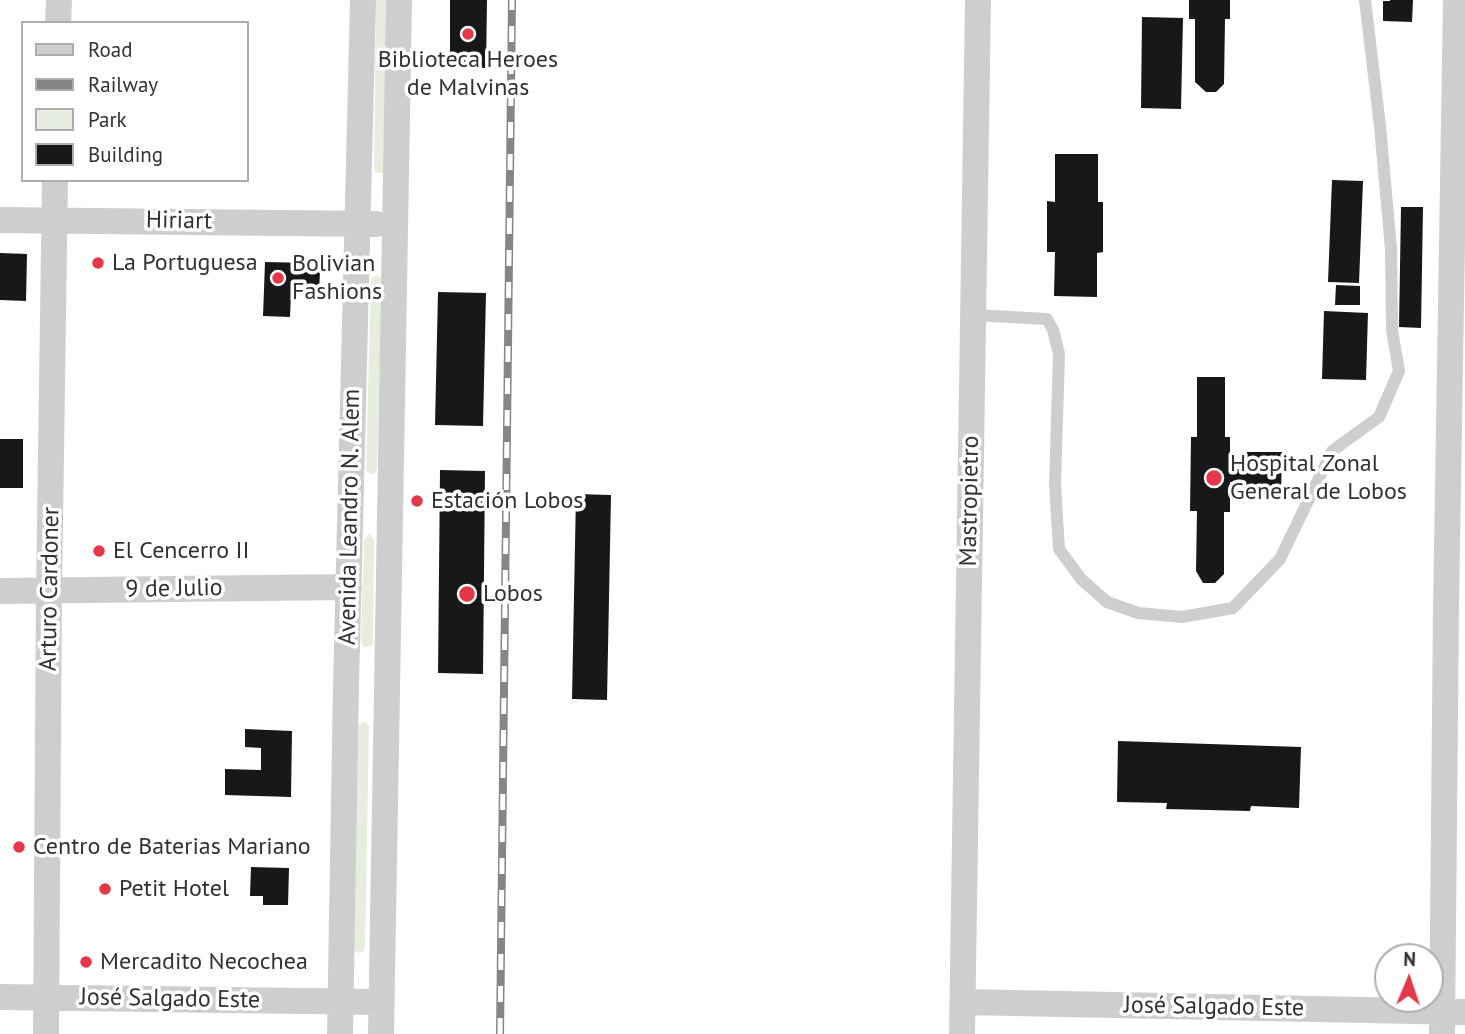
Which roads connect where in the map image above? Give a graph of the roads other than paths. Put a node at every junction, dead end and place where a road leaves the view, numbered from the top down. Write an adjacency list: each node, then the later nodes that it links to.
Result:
1 (59, 0): 7 (street)
2 (363, 0): 11 (street, Avenida Leandro N. Alem)
3 (399, 0): 12 (street, Avenida Leandro N. Alem)
4 (978, 0): 14 (street, Mastropietro)
5 (1365, 0): 14 (lane)
6 (1456, 0): 13 (street)
7 (58, 21)
8 (55, 182): 10 (street, Arturo Cardoner)
9 (0, 220): 10 (street, Hiriart)
10 (54, 220): 11 (street, Hiriart); 18 (street, Arturo Cardoner)
11 (358, 223): 12 (street, Hiriart); 15 (street, Avenida Leandro N. Alem)
12 (395, 224): 16 (street, Avenida Leandro N. Alem)
13 (1459, 249): 20 (street)
14 (973, 315): 27 (street, Mastropietro)
15 (351, 498): 16 (street); 17 (street, Avenida Leandro N. Alem)
16 (391, 498): 22 (street, Avenida Leandro N. Alem)
17 (349, 587): 18 (street, 9 de Julio); 21 (street, Avenida Leandro N. Alem)
18 (49, 590): 19 (street, 9 de Julio); 24 (street, Arturo Cardoner)
19 (0, 591)
20 (1455, 608): 28 (street)
21 (346, 686): 22 (street); 25 (street, Avenida Leandro N. Alem)
22 (387, 687): 26 (street, Avenida Leandro N. Alem)
23 (0, 997): 24 (street, José Salgado Este)
24 (46, 998): 25 (street, José Salgado Este); 29 (street, Arturo Cardoner)
25 (340, 1001): 26 (street, José Salgado Este); 30 (street, Avenida Leandro N. Alem)
26 (381, 1002): 31 (street, Avenida Leandro N. Alem)
27 (963, 1002): 28 (street, José Salgado Este); 32 (street, Mastropietro)
28 (1450, 1019)
29 (46, 1034)
30 (340, 1034)
31 (381, 1034)
32 (962, 1034)

